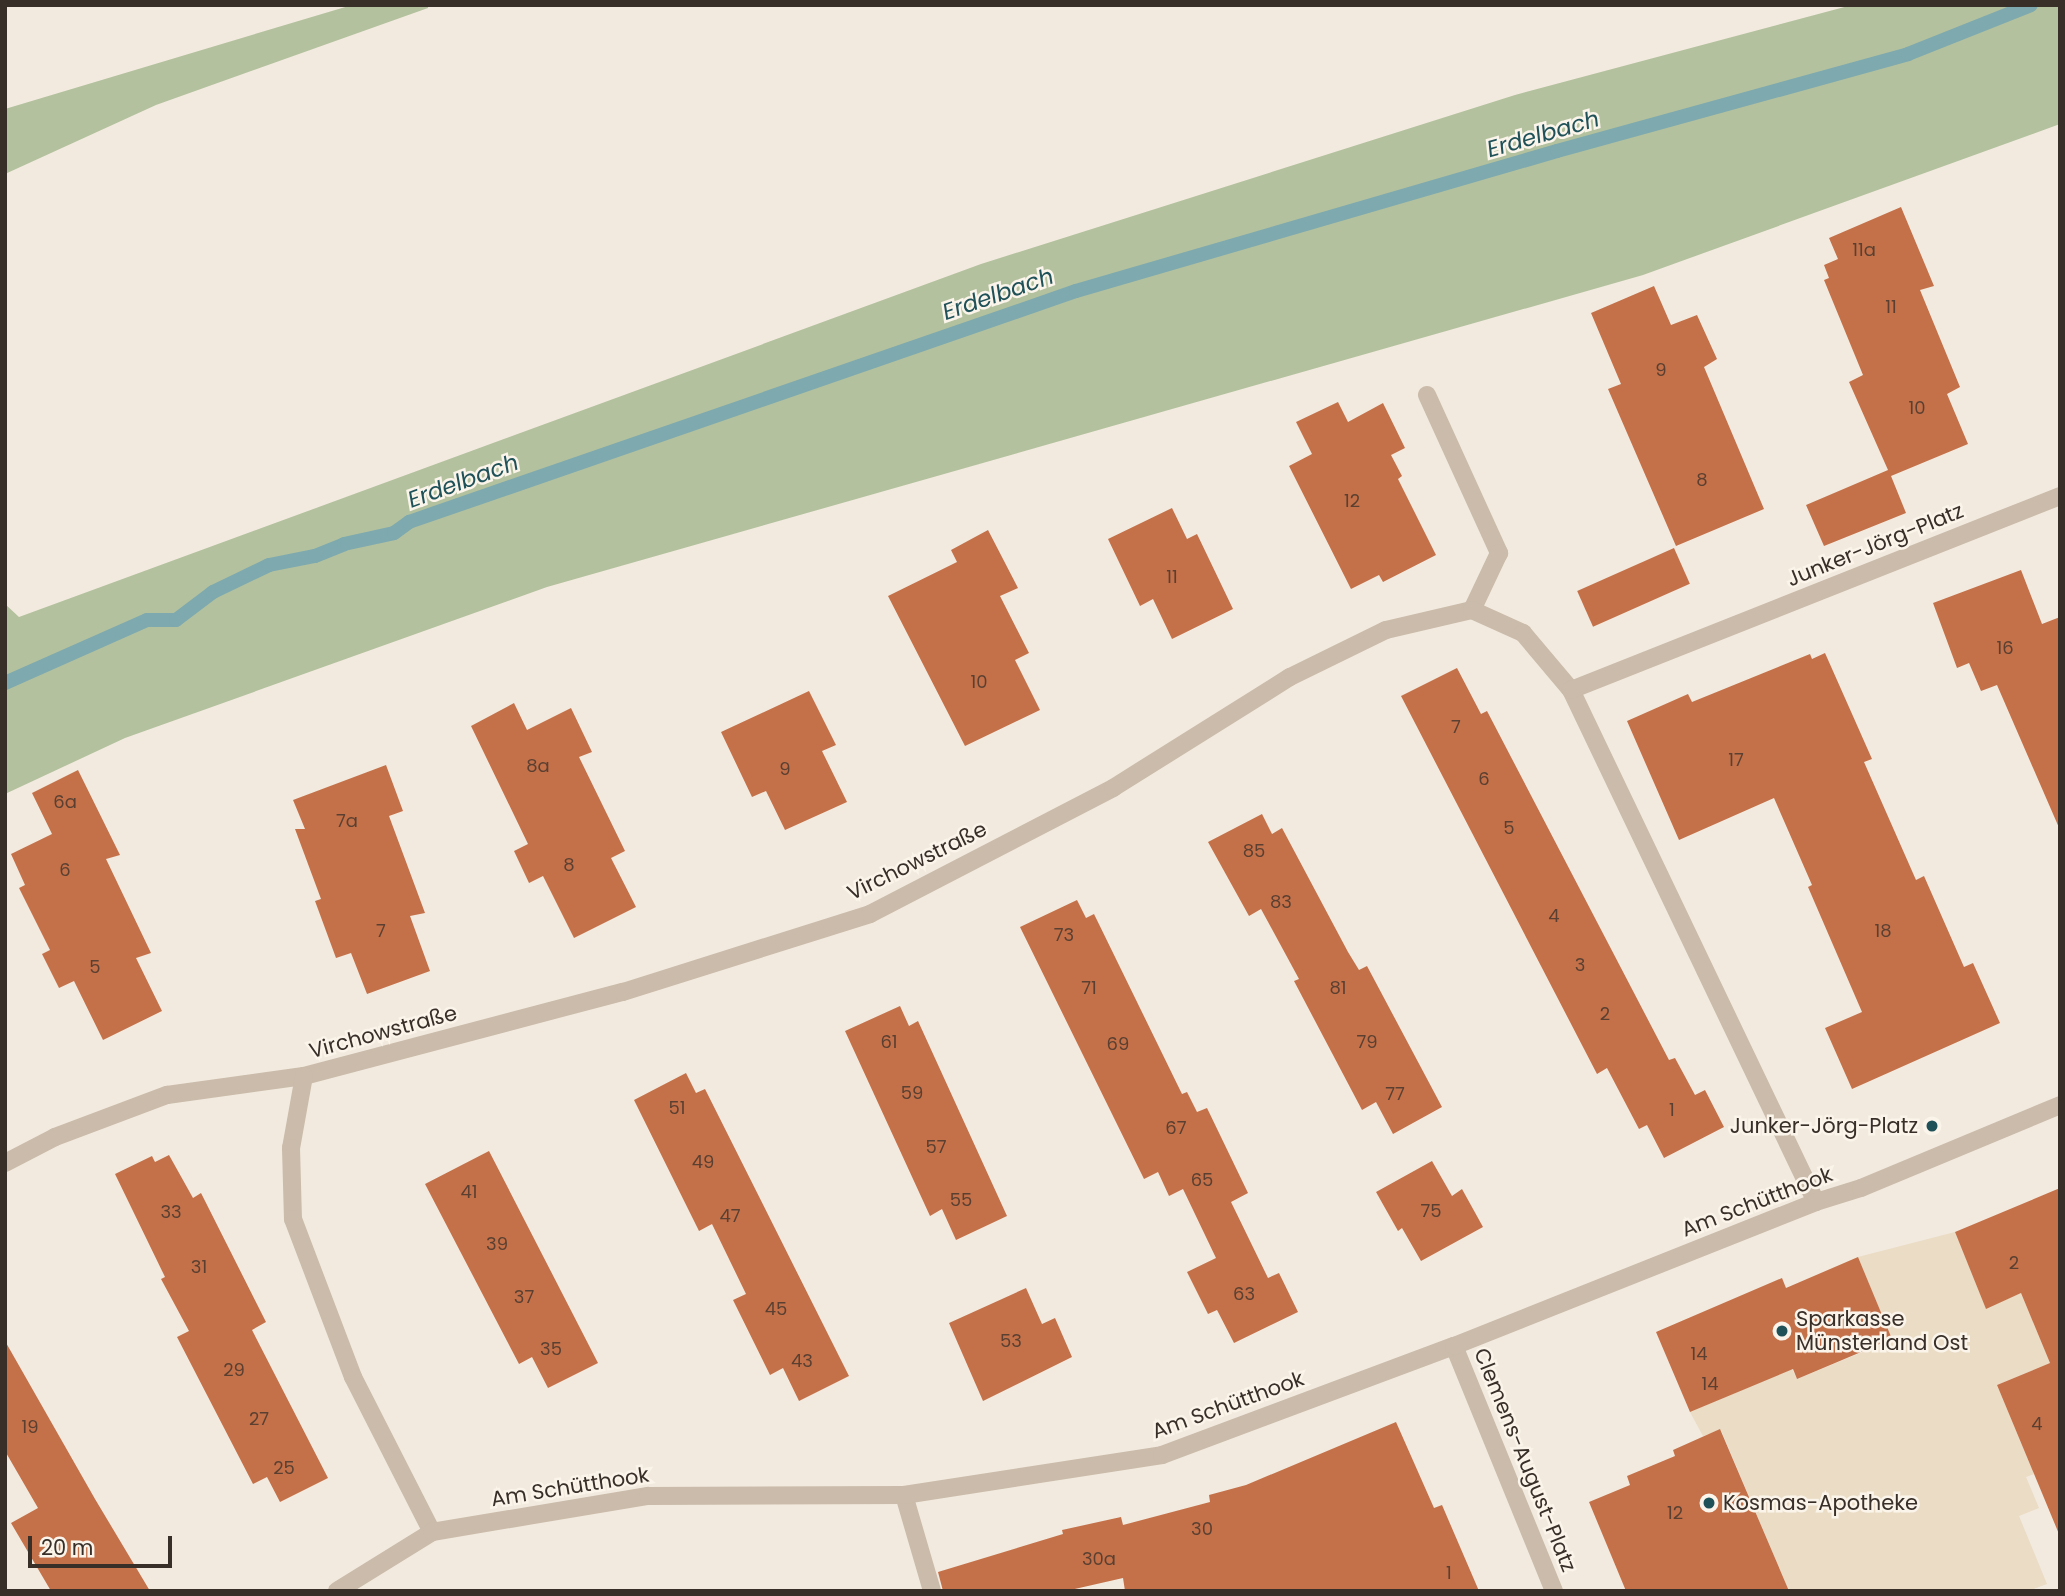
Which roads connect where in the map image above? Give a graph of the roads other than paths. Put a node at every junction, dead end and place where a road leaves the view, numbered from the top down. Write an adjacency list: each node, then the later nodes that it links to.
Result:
1 (1427, 395): 3 (street)
2 (2060, 496): 4 (street, Junker-Jörg-Platz)
3 (1472, 610): 4 (street); 5 (street, Virchowstraße)
4 (1571, 690): 8 (street)
5 (304, 1076): 7 (street, Virchowstraße); 11 (street, Virchowstraße)
6 (2060, 1105): 8 (street, Am Schütthook)
7 (5, 1163)
8 (1815, 1202): 9 (street, Am Schütthook)
9 (1454, 1346): 10 (street, Am Schütthook); 14 (street, Clemens-August-Platz)
10 (904, 1495): 11 (street, Am Schütthook); 13 (street)
11 (432, 1532): 12 (street, Am Schütthook)
12 (337, 1591)
13 (932, 1591)
14 (1554, 1591)

